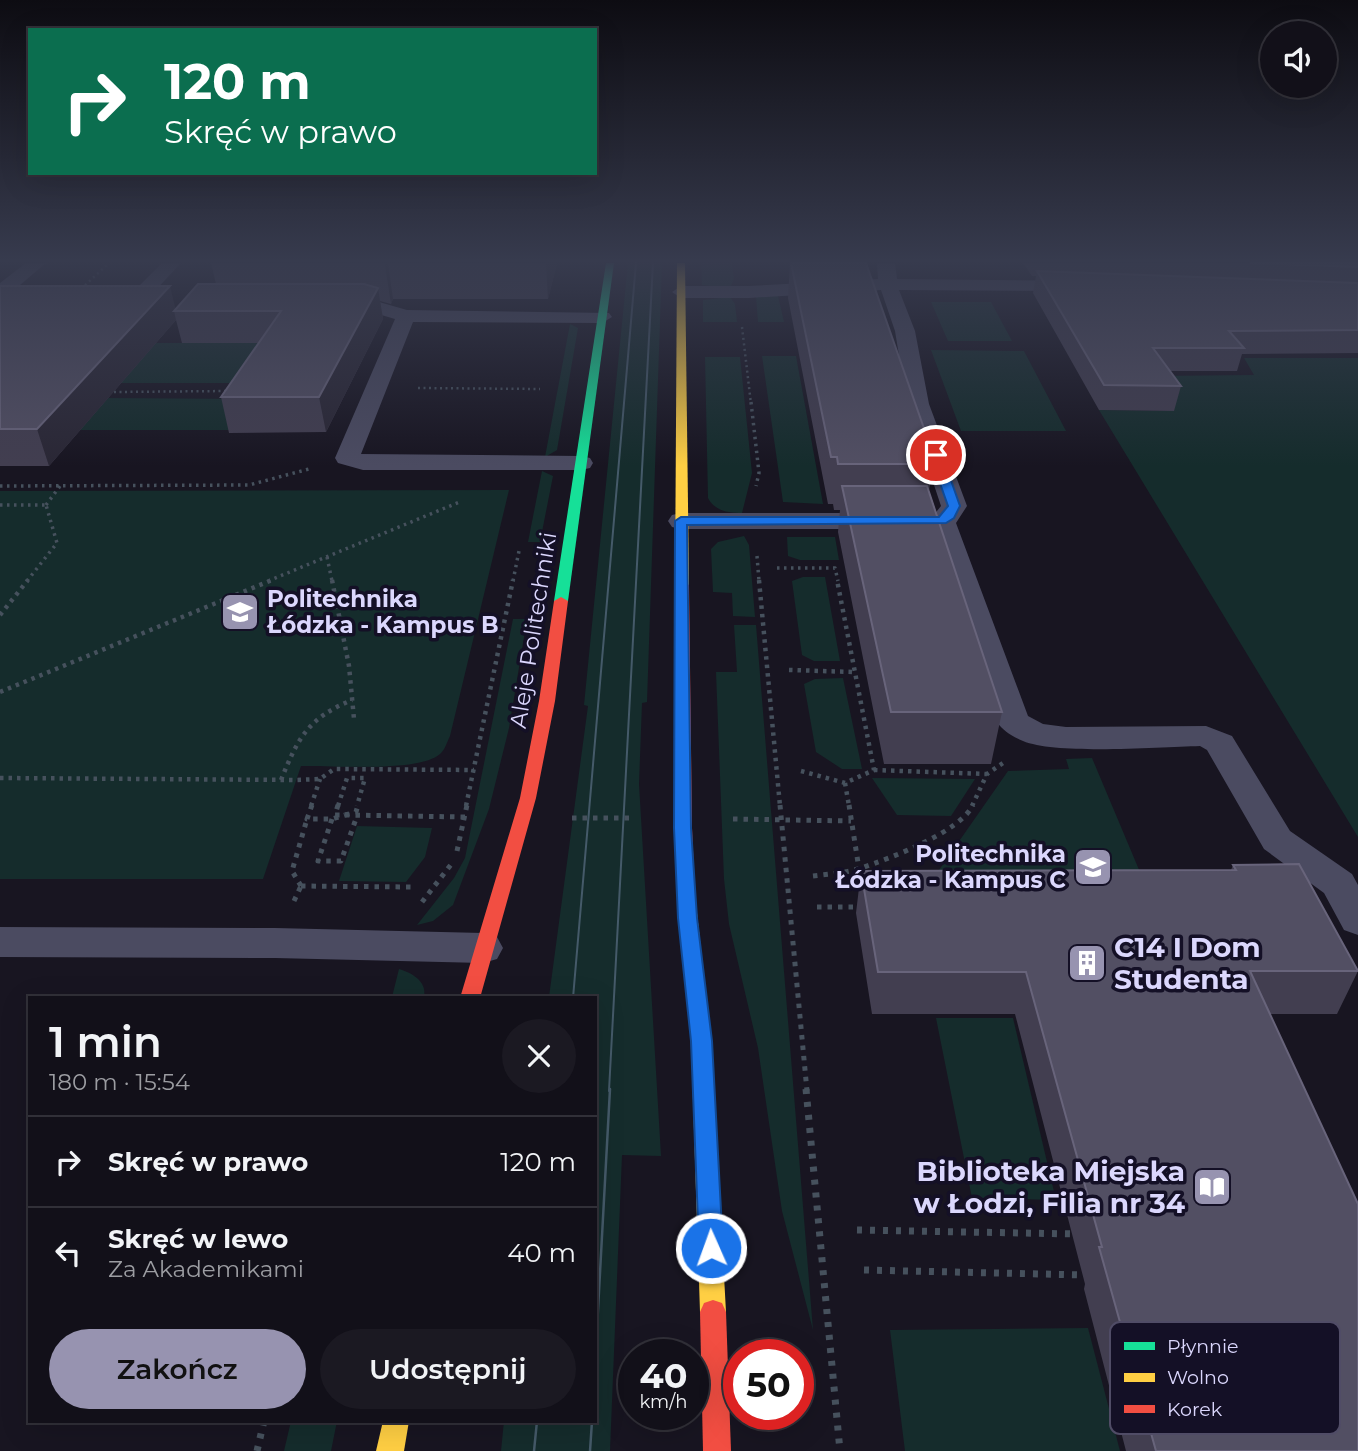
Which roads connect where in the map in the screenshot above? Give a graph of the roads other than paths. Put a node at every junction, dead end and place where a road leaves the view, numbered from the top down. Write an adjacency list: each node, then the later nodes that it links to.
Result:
1 (400, 331): 5 (lane)
2 (601, 331): 5 (main road, Aleje Politechniki)
3 (681, 331): 6 (main road)
4 (905, 331): 7 (lane)
5 (581, 463): 10 (main road, Aleje Politechniki)
6 (681, 521): 7 (lane); 14 (main road)
7 (942, 521): 8 (lane)
8 (1358, 920)
9 (0, 942): 10 (lane)
10 (483, 948): 11 (main road, Aleje Politechniki)
11 (471, 996)
12 (396, 1423): 13 (main road)
13 (390, 1451)
14 (717, 1451)

